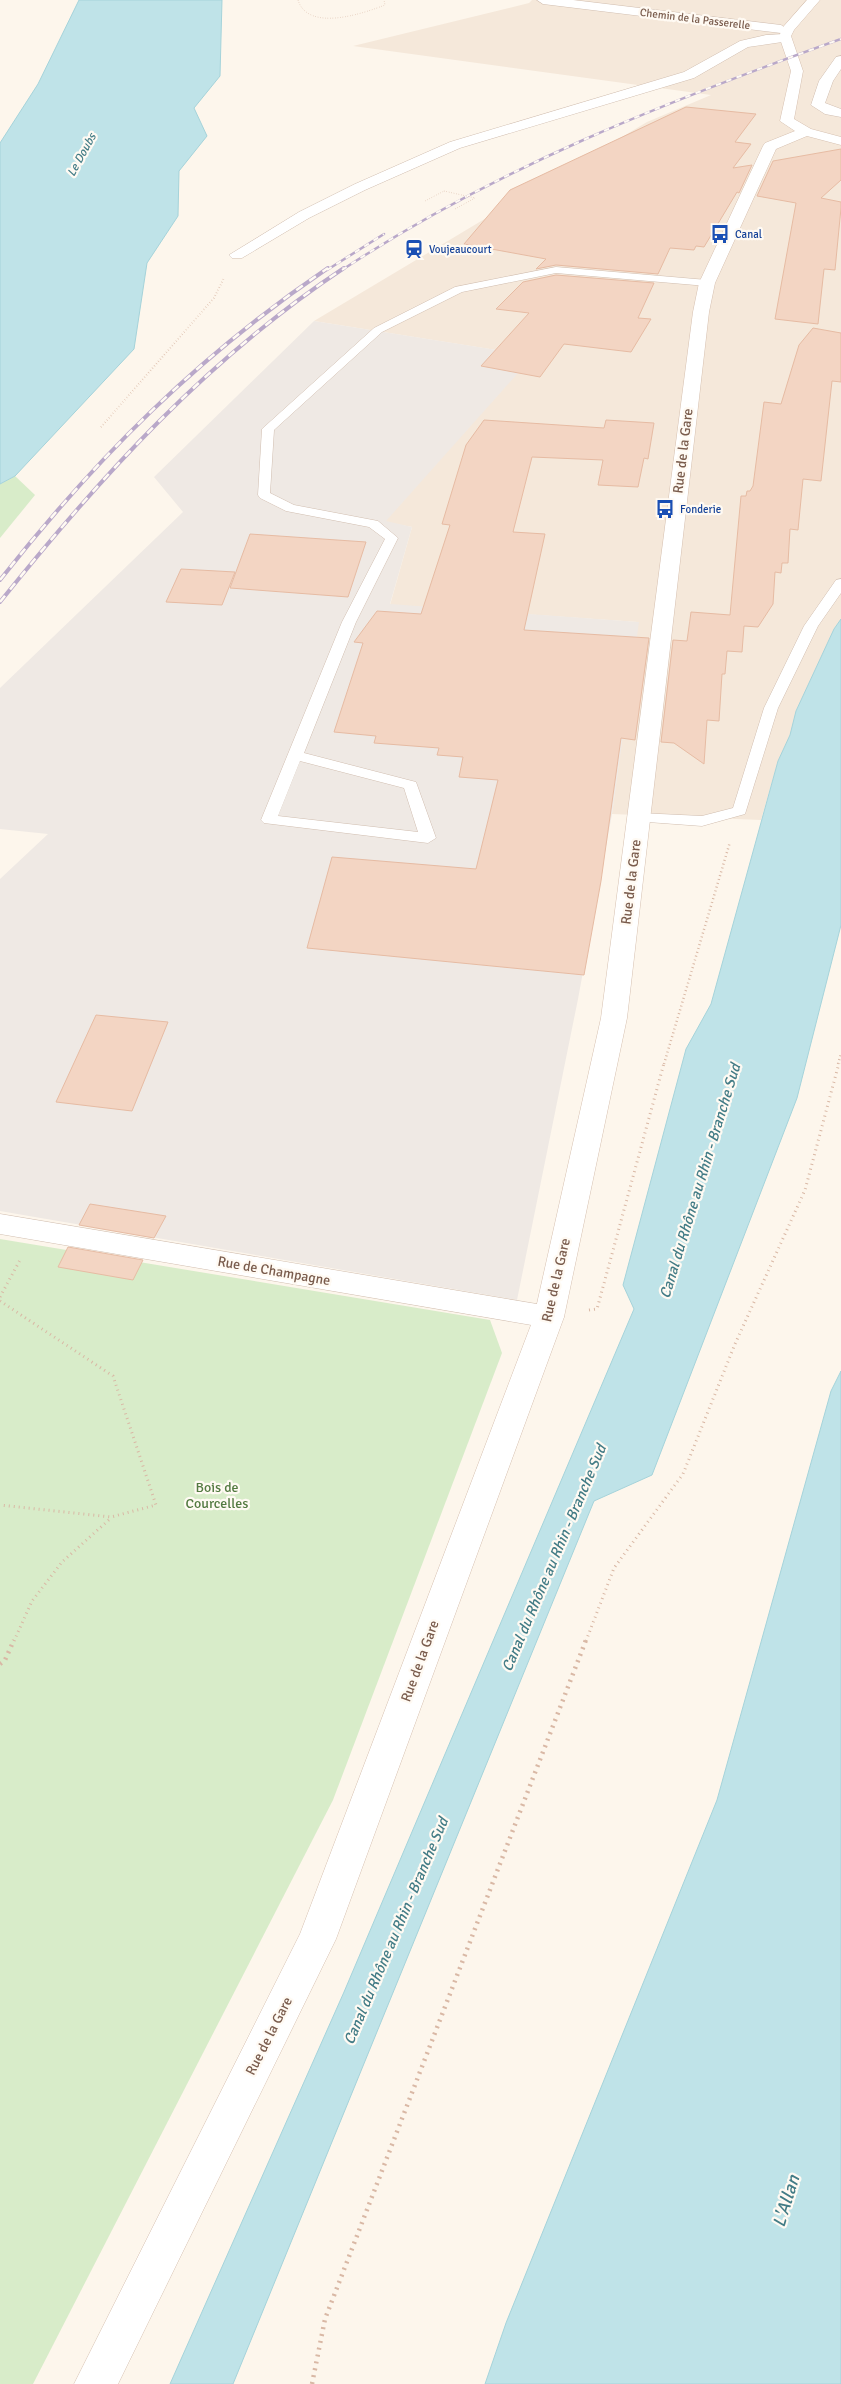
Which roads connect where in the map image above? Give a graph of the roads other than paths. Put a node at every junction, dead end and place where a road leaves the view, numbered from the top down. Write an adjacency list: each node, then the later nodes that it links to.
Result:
1 (543, 0): 3 (main road, Chemin de la Passerelle)
2 (814, 0): 3 (main road)
3 (787, 34): 6 (main road); 8 (main road)
4 (841, 60): 5 (main road)
5 (841, 113)
6 (806, 132): 7 (main road); 9 (main road, Rue de la Gare)
7 (841, 141)
8 (237, 254)
9 (707, 283): 11 (lane); 12 (main road, Rue de la Gare)
10 (841, 583): 12 (lane)
11 (295, 755): 11 (lane)
12 (638, 818): 14 (main road, Rue de la Gare)
13 (0, 1224): 14 (main road, Rue de Champagne)
14 (549, 1317): 15 (main road, Rue de la Gare)
15 (95, 2384)

